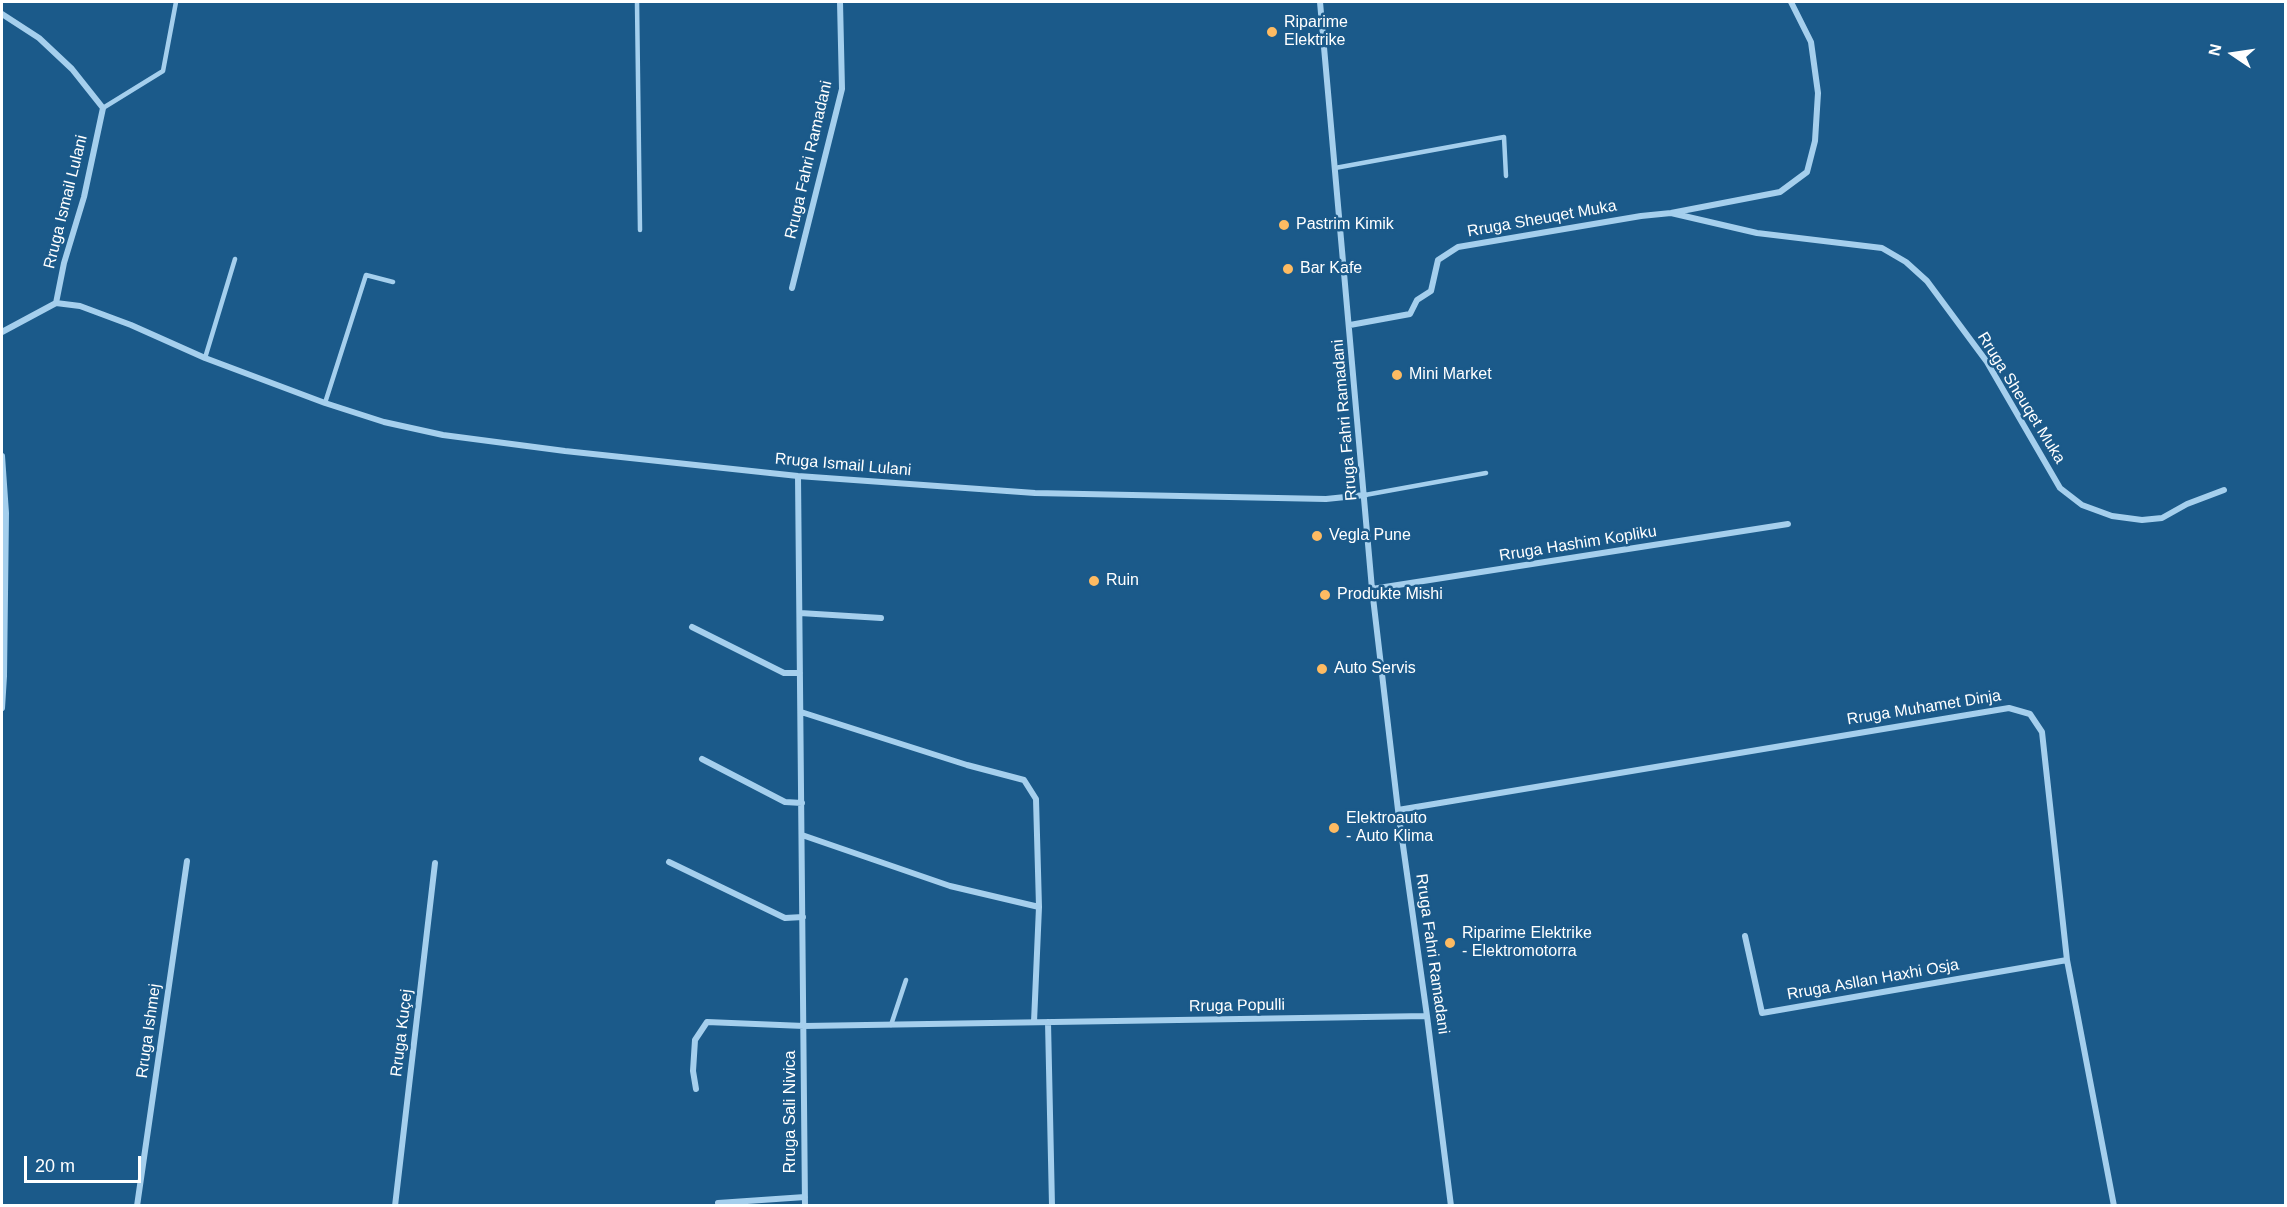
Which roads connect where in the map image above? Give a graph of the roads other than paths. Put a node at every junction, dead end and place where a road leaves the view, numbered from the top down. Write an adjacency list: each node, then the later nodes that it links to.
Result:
1 (176, 2): 7 (lane)
2 (637, 2): 11 (lane)
3 (840, 2): 14 (street, Rruga Fahri Ramadani)
4 (1320, 2): 8 (street, Rruga Fahri Ramadani)
5 (1791, 2): 10 (street, Rruga Sheuqet Muka)
6 (2, 14): 7 (street)
7 (103, 108): 15 (street, Rruga Ismail Lulani)
8 (1335, 168): 9 (lane); 16 (street, Rruga Fahri Ramadani)
9 (1506, 176)
10 (1671, 213): 16 (street, Rruga Sheuqet Muka); 23 (street, Rruga Sheuqet Muka)
11 (640, 230)
12 (235, 259): 18 (lane)
13 (393, 282): 19 (lane)
14 (792, 288)
15 (56, 303): 17 (street); 18 (street, Rruga Ismail Lulani)
16 (1350, 325): 24 (street, Rruga Fahri Ramadani)
17 (2, 332)
18 (205, 358): 19 (street, Rruga Ismail Lulani)
19 (325, 403): 22 (street, Rruga Ismail Lulani)
20 (2, 456): 29 (street)
21 (1486, 473): 24 (lane)
22 (798, 476): 24 (street, Rruga Ismail Lulani); 27 (street, Rruga Sali Nivica)
23 (2224, 490)
24 (1365, 495): 26 (street, Rruga Fahri Ramadani)
25 (1788, 524): 26 (street, Rruga Hashim Kopliku)
26 (1372, 589): 36 (street, Rruga Fahri Ramadani)
27 (800, 613): 28 (street); 31 (street, Rruga Sali Nivica)
28 (881, 618)
29 (3, 621): 32 (street)
30 (692, 627): 31 (street)
31 (800, 673): 33 (street, Rruga Sali Nivica)
32 (2, 708)
33 (801, 712): 35 (street, Rruga Sali Nivica); 41 (street)
34 (702, 759): 35 (street)
35 (802, 803): 37 (street, Rruga Sali Nivica)
36 (1398, 810): 44 (street, Rruga Muhamet Dinja); 46 (street, Rruga Fahri Ramadani)
37 (802, 835): 41 (street); 42 (street, Rruga Sali Nivica)
38 (187, 861): 54 (street, Rruga Ishmej)
39 (669, 862): 42 (street)
40 (435, 863): 55 (street, Rruga Kuçej)
41 (1039, 907): 47 (street)
42 (803, 917): 50 (street, Rruga Sali Nivica)
43 (1745, 936): 44 (street, Rruga Asllan Haxhi Osja)
44 (2067, 960): 59 (street, Rruga Muhamet Dinja)
45 (906, 980): 49 (lane)
46 (1427, 1016): 48 (street, Rruga Populli); 58 (street, Rruga Fahri Ramadani)
47 (1034, 1022): 48 (street, Rruga Populli); 49 (street, Rruga Populli)
48 (1048, 1022): 57 (street)
49 (891, 1025): 50 (street, Rruga Populli)
50 (804, 1026): 51 (street); 52 (street, Rruga Sali Nivica)
51 (696, 1089)
52 (805, 1197): 53 (street, Rruga Sali Nivica); 56 (street, Rruga Sali Nivica)
53 (718, 1203)
54 (137, 1206)
55 (395, 1206)
56 (805, 1206)
57 (1052, 1206)
58 (1451, 1206)
59 (2114, 1206)

